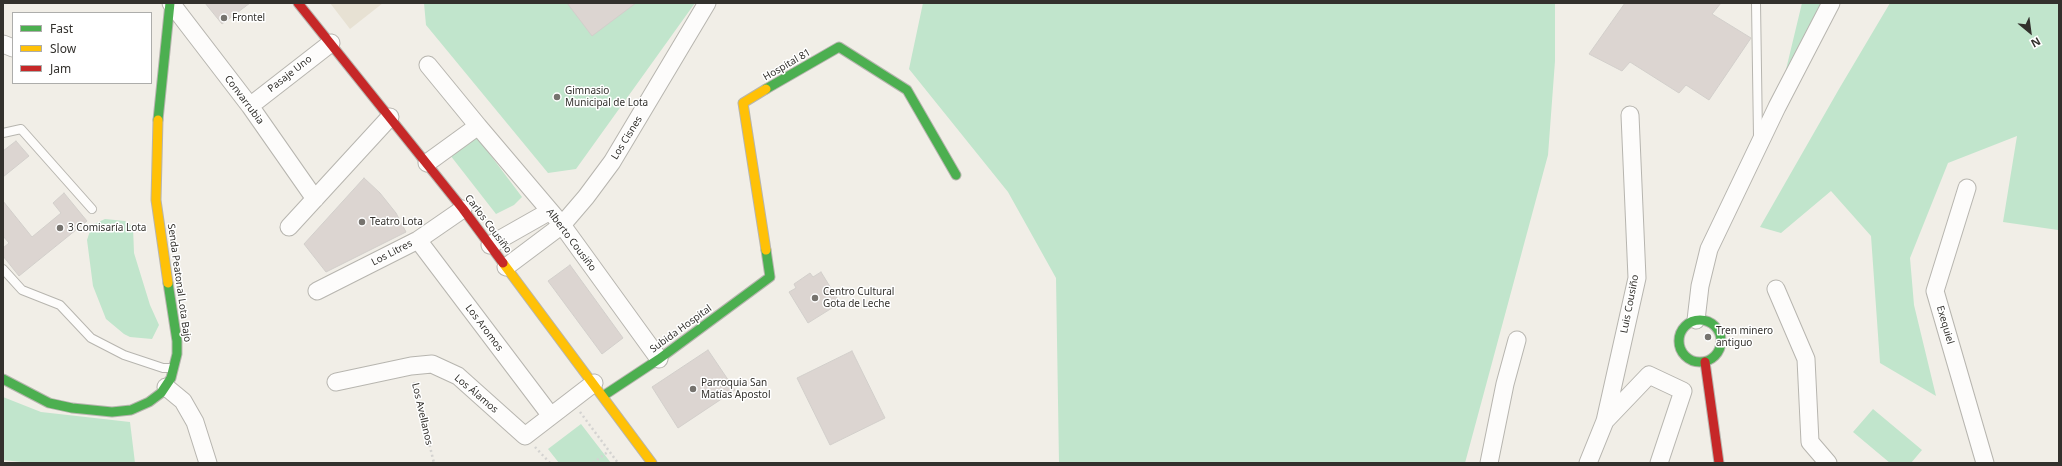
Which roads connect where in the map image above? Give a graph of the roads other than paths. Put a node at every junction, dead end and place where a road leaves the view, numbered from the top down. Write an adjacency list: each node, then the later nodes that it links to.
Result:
1 (171, 3): 8 (street, Convarrubia); 34 (main road, Senda Peatonal Lota Bajo)
2 (298, 3): 6 (main road, Carlos Cousiño)
3 (707, 3): 21 (street, Los Cisnes)
4 (1756, 3): 13 (lane)
5 (1832, 3): 13 (street)
6 (331, 42): 8 (street, Pasaje Uno); 10 (main road, Carlos Cousiño)
7 (428, 65): 11 (street, Alberto Cousiño)
8 (250, 106): 17 (street, Convarrubia)
9 (1630, 115): 40 (street, Luis Cousiño)
10 (390, 117): 14 (main road, Carlos Cousiño); 17 (street)
11 (478, 126): 14 (street); 20 (street, Alberto Cousiño)
12 (3, 133): 18 (lane)
13 (1758, 148): 30 (street)
14 (427, 163): 19 (main road, Carlos Cousiño)
15 (956, 175): 27 (main road, Hospital 81)
16 (1967, 188): 48 (street, Exequiel)
17 (315, 199): 22 (street)
18 (92, 209)
19 (463, 209): 23 (street, Los Litres); 24 (main road, Carlos Cousiño)
20 (550, 211): 21 (street, Alberto Cousiño); 24 (street)
21 (562, 225): 25 (street, Los Cisnes); 32 (street, Alberto Cousiño)
22 (289, 227)
23 (418, 240): 29 (street, Los Litres); 39 (street, Los Aromos)
24 (490, 245): 25 (main road, Carlos Cousiño)
25 (506, 266): 38 (main road, Carlos Cousiño)
26 (3, 269): 34 (lane)
27 (770, 277): 32 (main road, Subida Hospital)
28 (1776, 289): 47 (street)
29 (317, 291)
30 (1696, 320): 33 (main road); 33 (main road)
31 (1517, 340): 43 (street)
32 (659, 359): 38 (main road, Subida Hospital)
33 (1705, 362): 46 (main road)
34 (174, 368): 37 (main road, Senda Peatonal Lota Bajo)
35 (3, 379): 37 (main road, Senda Peatonal Lota Bajo)
36 (336, 382): 39 (street, Los Álamos)
37 (166, 387): 41 (street)
38 (598, 390): 39 (street); 42 (main road, Carlos Cousiño)
39 (551, 416)
40 (1605, 421): 44 (street, Luis Cousiño); 45 (street)
41 (208, 463)
42 (652, 463)
43 (1489, 463)
44 (1588, 463)
45 (1659, 463)
46 (1719, 463)
47 (1828, 463)
48 (1985, 463)

